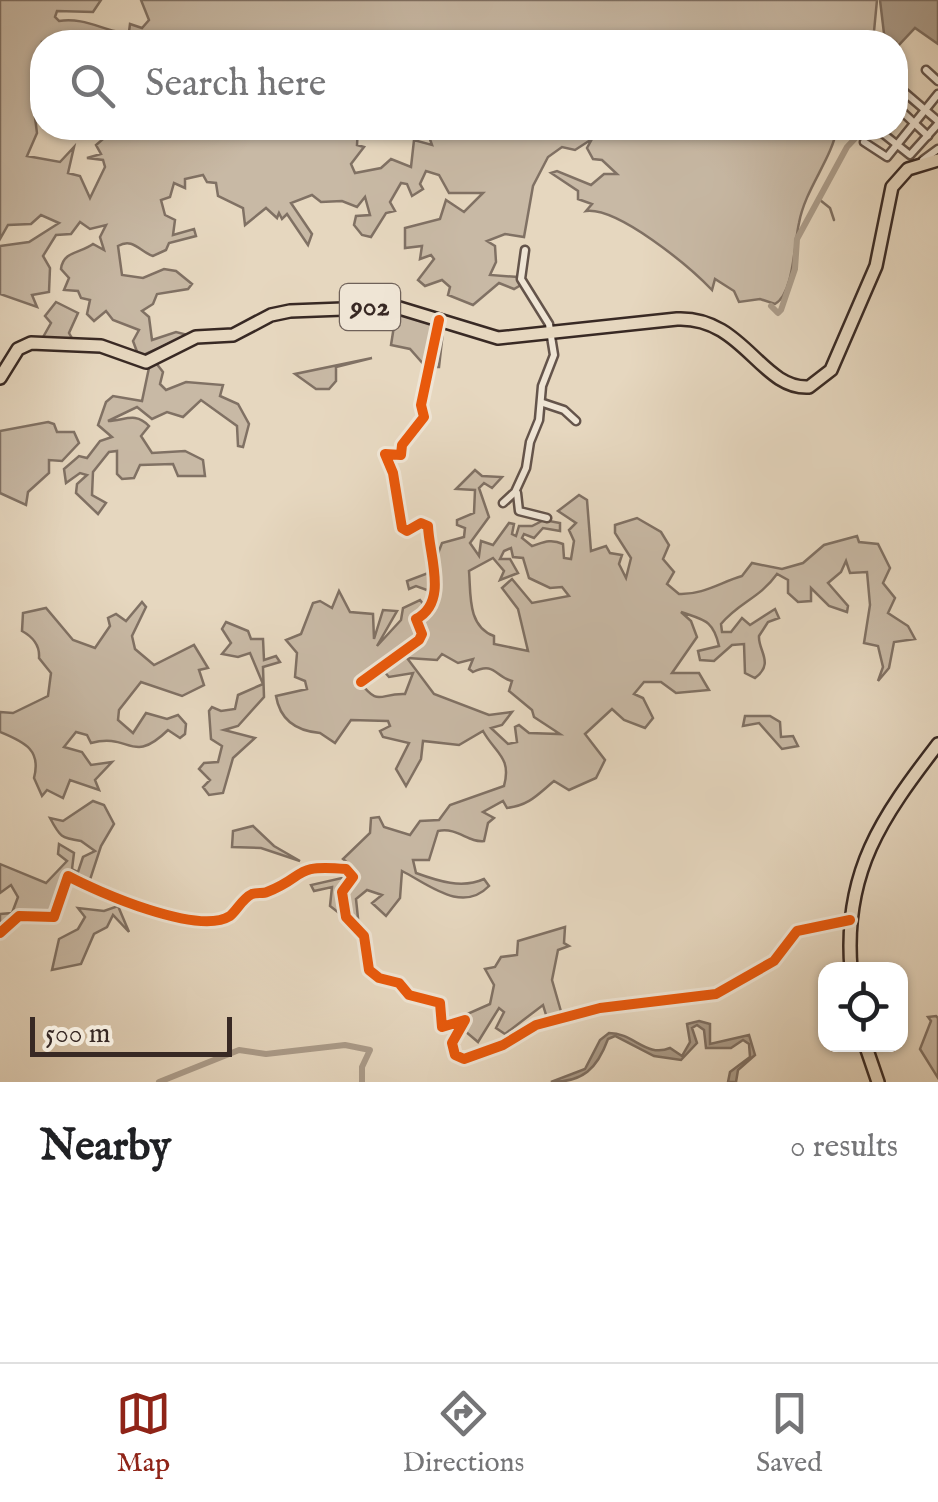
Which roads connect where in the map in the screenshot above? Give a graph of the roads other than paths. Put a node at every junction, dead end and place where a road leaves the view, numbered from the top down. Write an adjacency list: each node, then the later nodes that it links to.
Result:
1 (926, 70): 2 (street)
2 (938, 81)
3 (908, 95): 5 (street)
4 (937, 96): 5 (street)
5 (925, 110): 7 (street); 8 (street)
6 (908, 118): 8 (street)
7 (938, 122): 10 (street)
8 (914, 124): 9 (street); 10 (street)
9 (908, 131)
10 (928, 136): 14 (street)
11 (891, 140): 14 (street)
12 (901, 140): 14 (street)
13 (864, 142): 14 (street)
14 (897, 145)
15 (938, 149): 17 (street)
16 (938, 160): 17 (highway)
17 (917, 165): 20 (highway, 902)
18 (525, 250): 20 (street)
19 (440, 320): 20 (highway, 902); 21 (highway, 902); 27 (street)
20 (551, 333): 22 (street)
21 (0, 378)
22 (543, 402): 23 (street); 24 (street)
23 (576, 421)
24 (518, 486): 25 (street); 26 (street)
25 (502, 503)
26 (547, 518)
27 (361, 682)
28 (938, 744): 29 (highway)
29 (850, 920): 30 (street); 31 (highway)
30 (0, 932)
31 (851, 962)
32 (868, 1052): 33 (highway)
33 (878, 1082)

